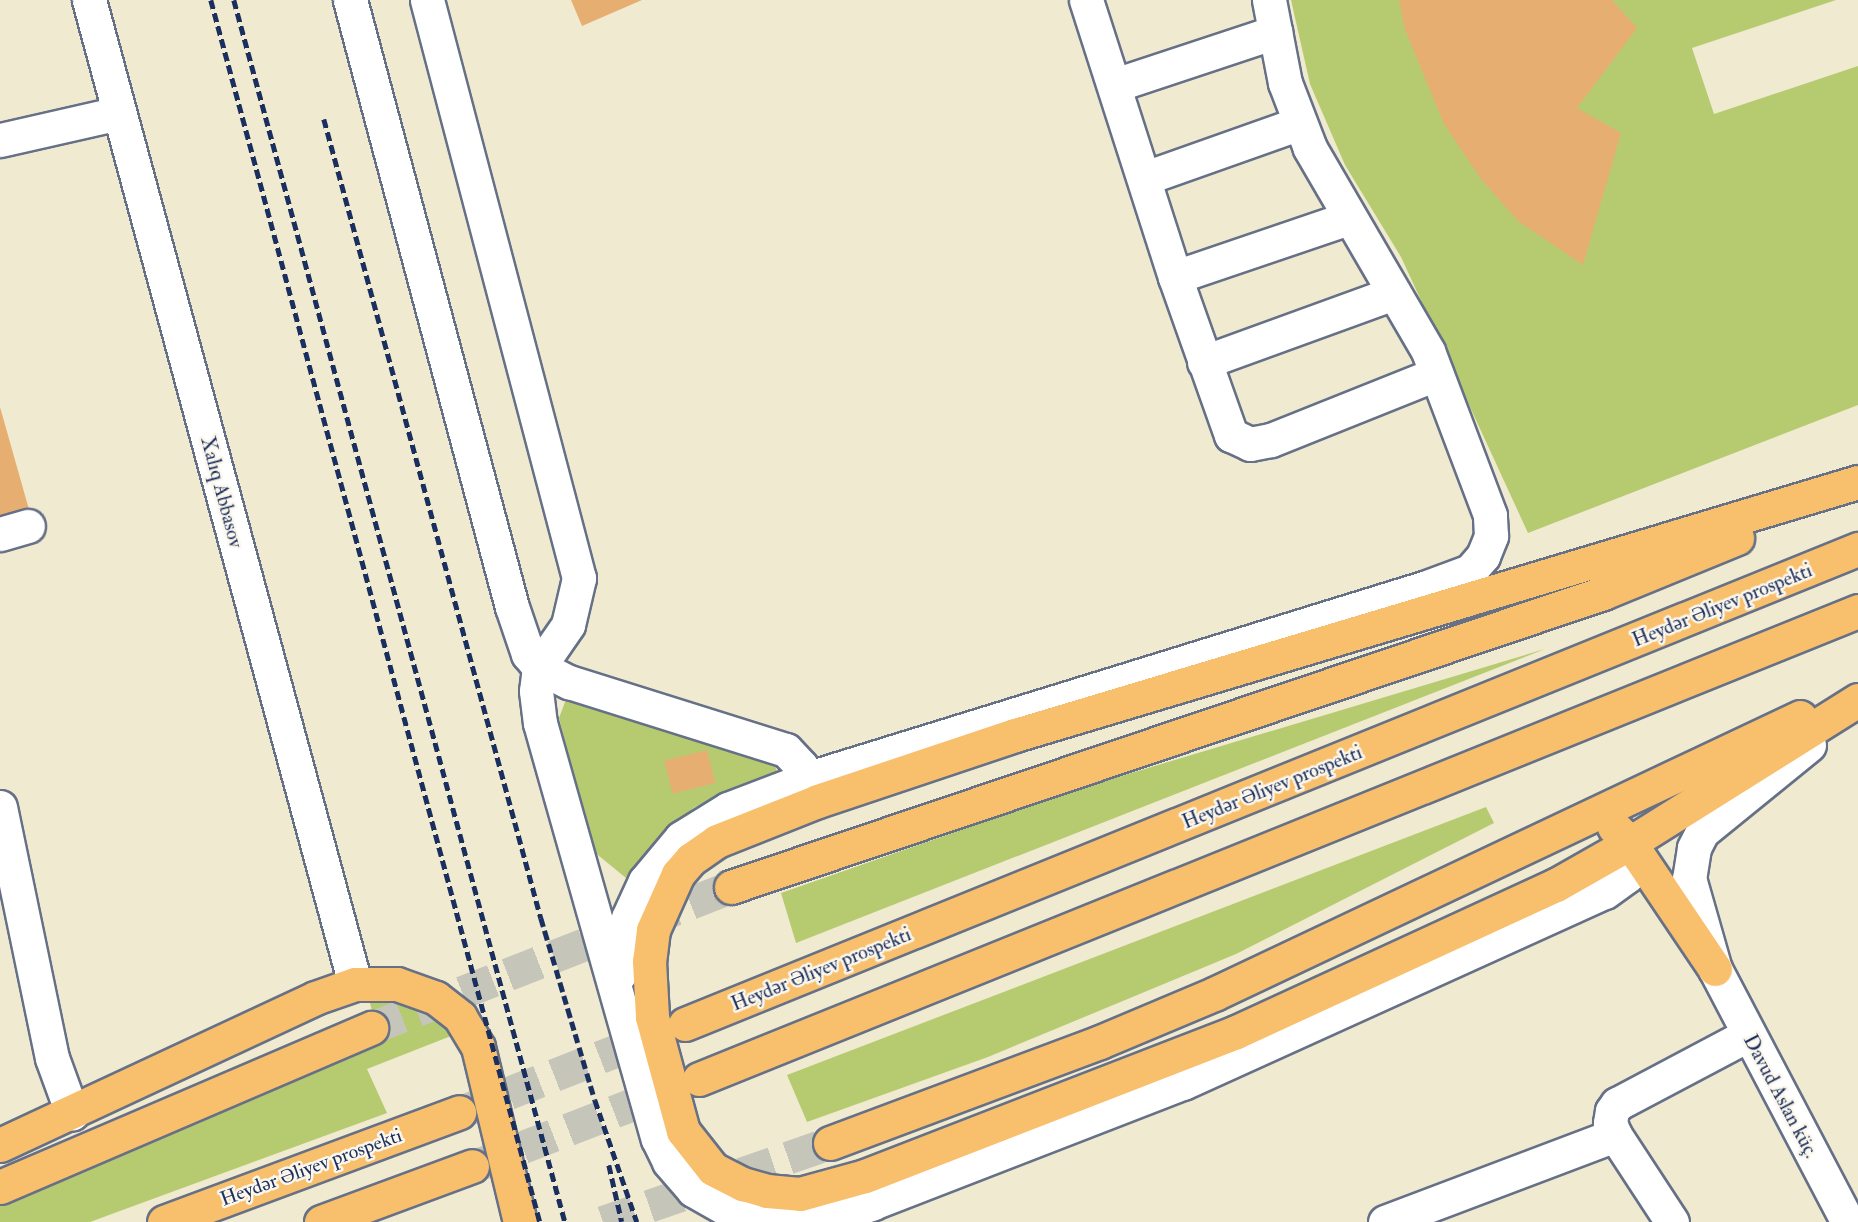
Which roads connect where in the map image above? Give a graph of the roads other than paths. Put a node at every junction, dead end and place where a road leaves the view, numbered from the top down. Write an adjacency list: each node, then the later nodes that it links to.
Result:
1 (89, 0): 8 (street, Xalıq Abbasov)
2 (350, 0): 21 (street)
3 (427, 0): 21 (street)
4 (1086, 0): 7 (street)
5 (1269, 0): 6 (street)
6 (1275, 32): 7 (street); 9 (street)
7 (1115, 85): 11 (street)
8 (119, 113): 10 (street); 32 (street, Xalıq Abbasov)
9 (1300, 123): 11 (street); 12 (street)
10 (0, 140)
11 (1145, 178): 13 (street)
12 (1348, 218): 13 (street); 14 (street)
13 (1175, 277): 15 (street)
14 (1394, 293): 15 (street); 16 (street)
15 (1204, 362): 16 (street)
16 (1436, 374): 25 (street)
17 (1858, 482): 25 (main road)
18 (1858, 488): 29 (main road)
19 (1858, 549): 34 (main road, Heydər Əliyev prospekti)
20 (1858, 611): 37 (main road)
21 (539, 667): 25 (street); 33 (street)
22 (1858, 691): 27 (main road)
23 (1858, 700): 28 (main road)
24 (1858, 707): 31 (street, Davud Aslan küç.)
25 (813, 789): 28 (main road); 33 (street)
26 (0, 807): 30 (street)
27 (1528, 843): 28 (main road); 41 (main road)
28 (1630, 843): 31 (main road); 33 (street)
29 (731, 887)
30 (13, 934): 39 (street)
31 (1715, 969): 36 (street, Davud Aslan küç.)
32 (355, 984): 39 (main road); 47 (main road)
33 (622, 1007)
34 (685, 1024)
35 (371, 1028): 44 (main road)
36 (1749, 1034): 40 (street); 50 (street, Davud Aslan küç.)
37 (699, 1079)
38 (459, 1112): 45 (main road, Heydər Əliyev prospekti)
39 (72, 1113): 42 (main road)
40 (1615, 1135): 48 (street); 49 (street)
41 (830, 1143)
42 (0, 1144)
43 (472, 1166): 46 (main road)
44 (0, 1187)
45 (164, 1222)
46 (321, 1222)
47 (520, 1222)
48 (1385, 1222)
49 (1672, 1222)
50 (1848, 1222)

